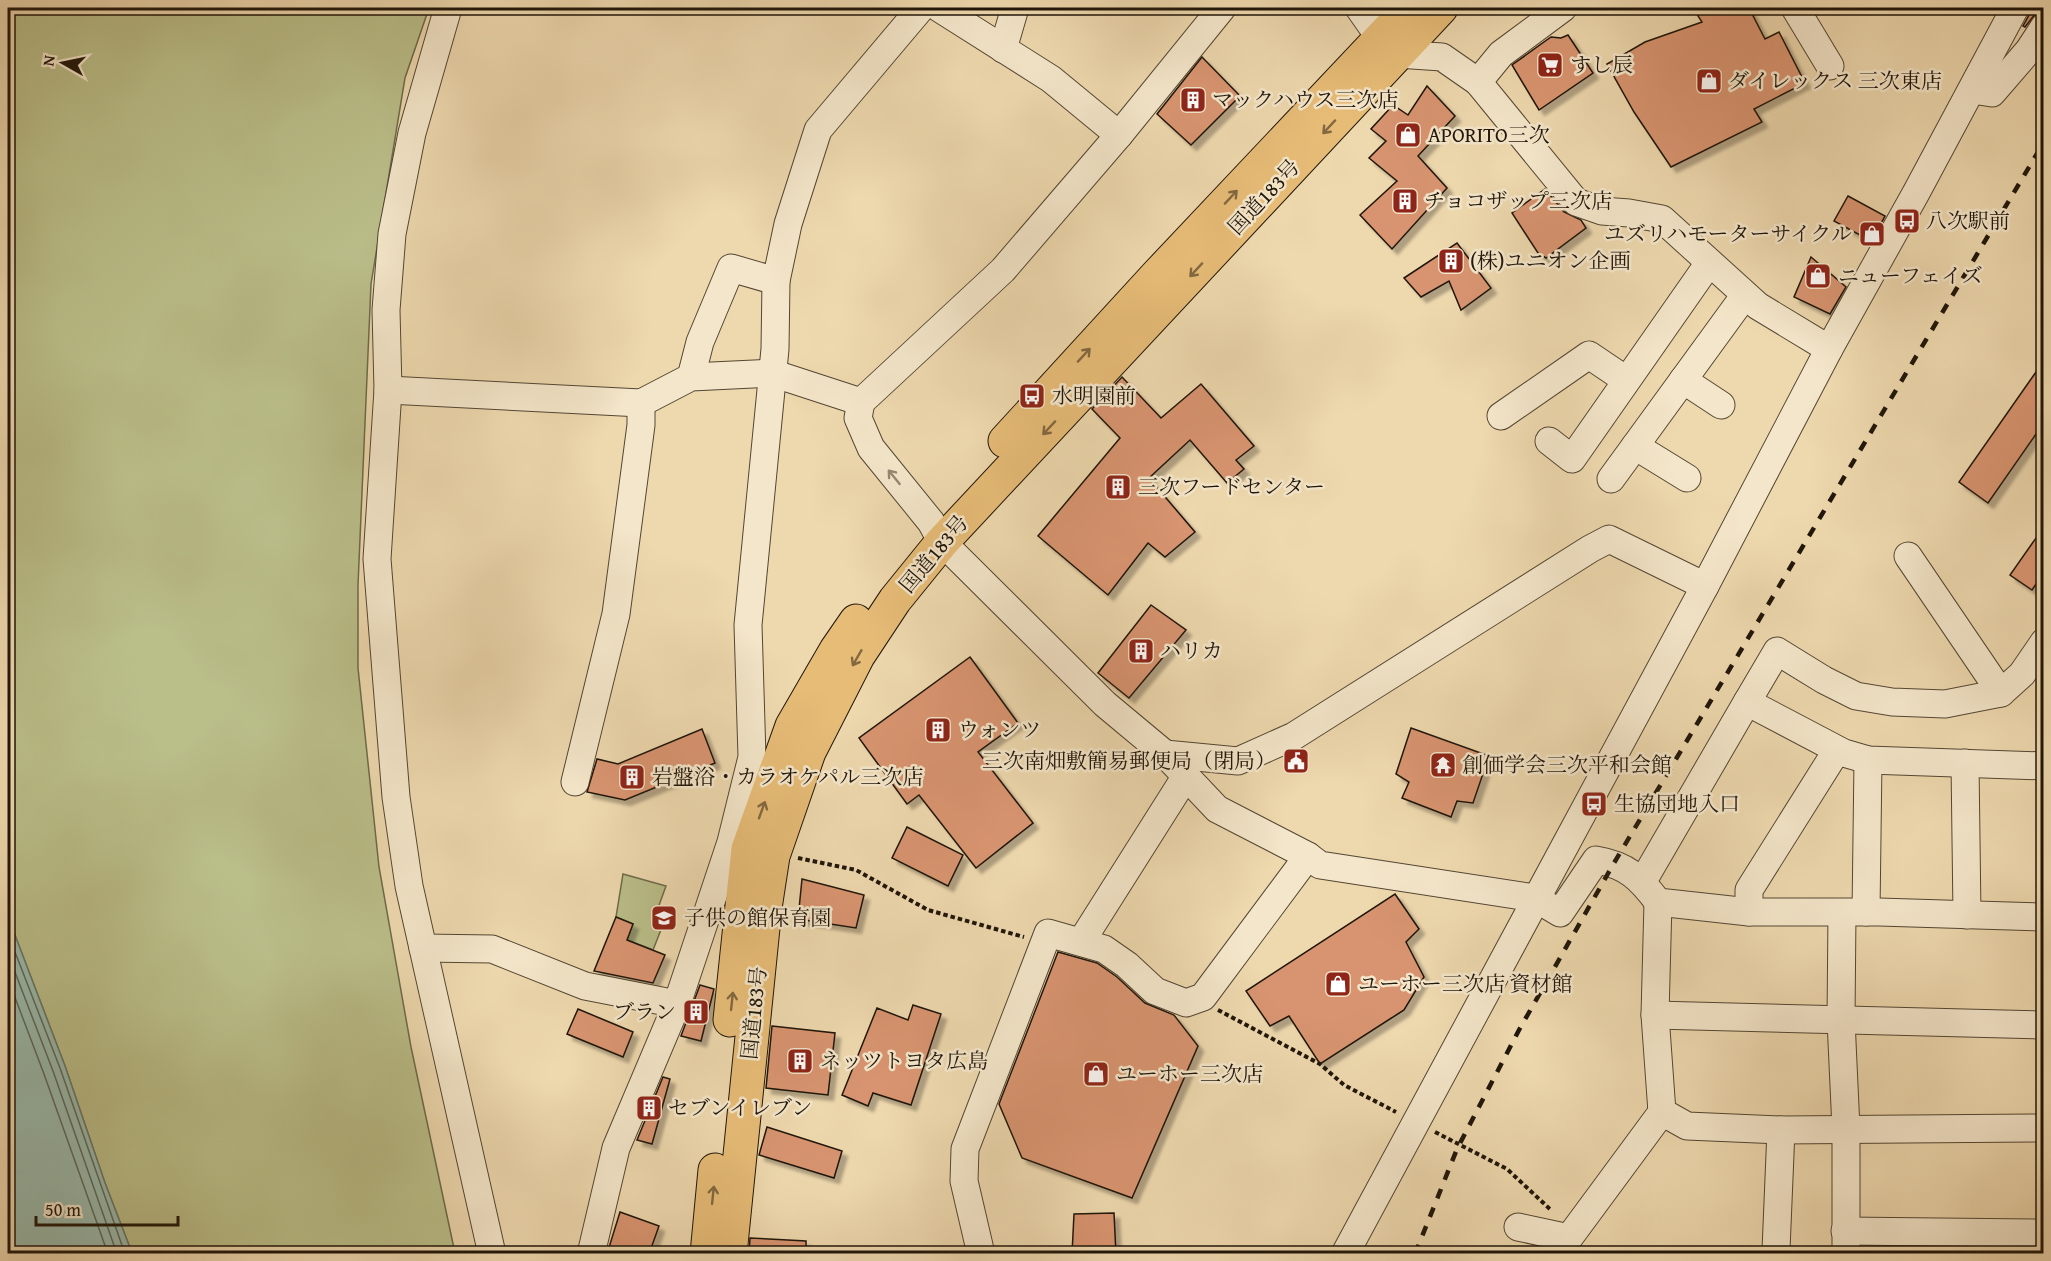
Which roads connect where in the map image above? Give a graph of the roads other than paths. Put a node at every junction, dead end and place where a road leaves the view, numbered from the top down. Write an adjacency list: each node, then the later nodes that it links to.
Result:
1 (448, 8): 28 (street)
2 (921, 8): 21 (street)
3 (939, 8): 14 (street)
4 (1016, 8): 14 (street)
5 (1222, 8): 19 (street)
6 (1359, 8): 13 (street)
7 (1409, 8): 13 (highway, 国道183号)
8 (1441, 8): 13 (highway, 国道183号)
9 (1563, 8): 17 (street)
10 (1795, 8): 16 (street)
11 (2005, 14): 18 (street)
12 (2043, 27): 15 (street)
13 (1388, 46): 17 (street); 37 (highway, 国道183号)
14 (1003, 49): 19 (street)
15 (2032, 62): 18 (street)
16 (1830, 66)
17 (1478, 82): 20 (street)
18 (1972, 90): 23 (street)
19 (1119, 135): 29 (street)
20 (1709, 262): 22 (street); 26 (street)
21 (776, 281): 24 (street); 25 (street)
22 (1745, 295): 23 (street); 27 (street)
23 (1829, 350): 39 (street)
24 (772, 374): 25 (street); 29 (street); 50 (street)
25 (691, 377): 30 (street)
26 (1626, 380): 32 (street); 33 (street)
27 (1683, 380): 31 (street); 34 (street)
28 (388, 390): 30 (street); 59 (street)
29 (861, 402): 37 (street, one-way to 29)
30 (641, 403): 49 (street)
31 (1721, 405)
32 (1501, 416)
33 (1549, 441)
34 (1635, 446): 35 (street); 36 (street)
35 (1687, 478)
36 (1611, 479)
37 (936, 532): 44 (street); 50 (highway, 国道183号)
38 (1908, 556): 41 (street)
39 (1705, 586): 44 (street); 53 (street)
40 (2043, 642): 41 (street)
41 (2001, 693): 42 (street)
42 (1747, 702): 43 (street); 52 (street)
43 (1837, 750): 45 (street); 54 (street)
44 (1166, 754): 48 (street)
45 (1868, 760): 46 (street); 55 (street)
46 (1965, 763): 47 (street); 56 (street)
47 (2043, 766)
48 (1186, 776): 51 (street); 58 (street)
49 (576, 782)
50 (751, 849): 60 (street); 74 (highway, 国道183号, one-way to 50); 75 (highway, 国道183号)
51 (1308, 856): 53 (street); 58 (street)
52 (1651, 892): 53 (street); 54 (street); 61 (street)
53 (1535, 898): 77 (street)
54 (1749, 912): 55 (street)
55 (1854, 912): 56 (street); 62 (street)
56 (1967, 915): 57 (street)
57 (2043, 917)
58 (1081, 942): 76 (street)
59 (423, 948): 60 (street); 72 (street)
60 (677, 1004): 73 (street)
61 (1655, 1015): 62 (street); 64 (street)
62 (1841, 1020): 63 (street); 66 (street)
63 (2043, 1025)
64 (1662, 1112): 67 (street); 68 (street)
65 (2043, 1128): 66 (street)
66 (1846, 1129): 67 (street); 70 (street)
67 (1781, 1130): 71 (street)
68 (1518, 1227)
69 (2043, 1233): 70 (street)
70 (1845, 1242)
71 (1776, 1250)
72 (492, 1254)
73 (591, 1254)
74 (706, 1254)
75 (730, 1254)
76 (981, 1254)
77 (1345, 1254)

